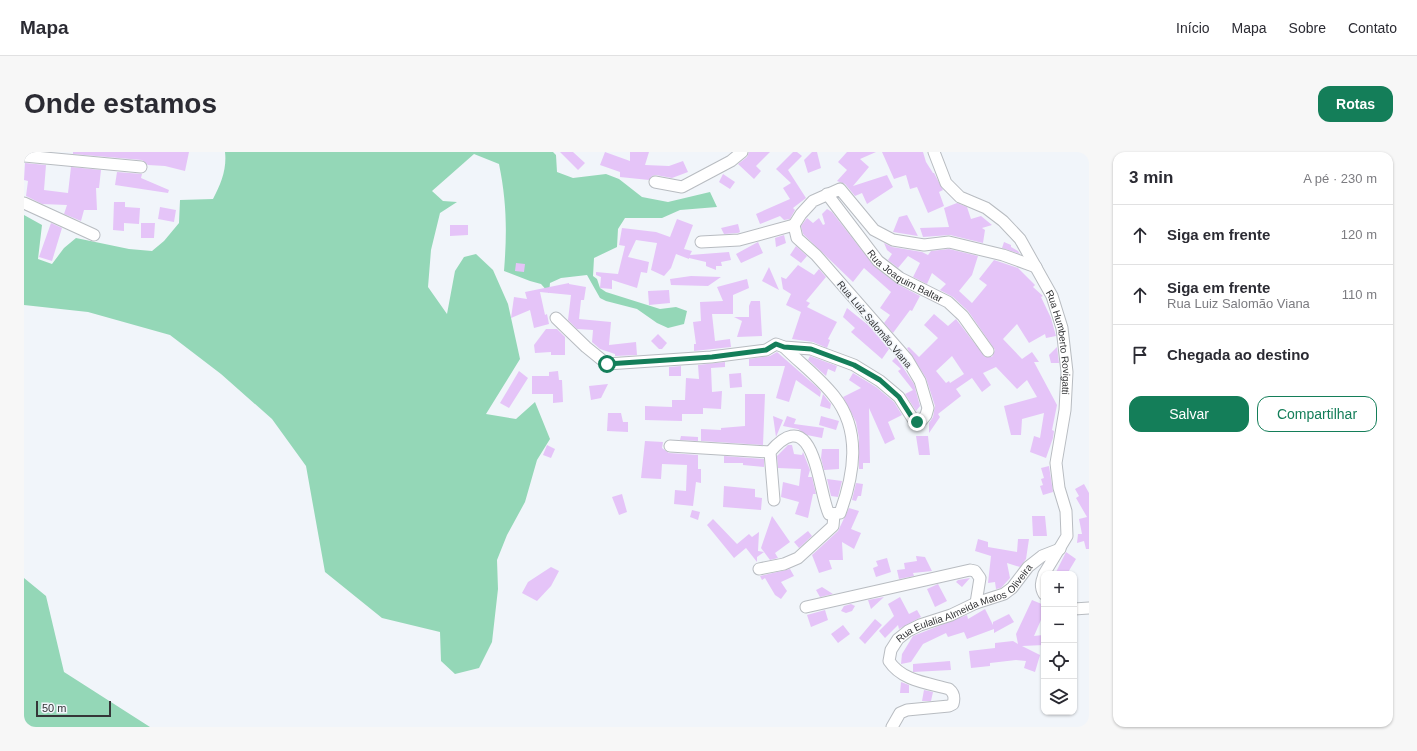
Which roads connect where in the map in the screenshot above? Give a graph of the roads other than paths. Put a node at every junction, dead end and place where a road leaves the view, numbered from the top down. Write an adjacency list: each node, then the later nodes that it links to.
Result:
1 (742, 152): 5 (street)
2 (934, 152): 11 (street, Rua Humberto Rovigatti)
3 (24, 156): 4 (street)
4 (141, 167)
5 (655, 182)
6 (827, 194): 8 (street); 11 (street); 14 (street, Rua Joaquim Baltar)
7 (24, 203): 9 (street)
8 (794, 225): 10 (street); 13 (street, Rua Luiz Salomão Viana)
9 (94, 234)
10 (701, 242)
11 (1036, 267): 19 (street, Rua Humberto Rovigatti)
12 (556, 318): 13 (street)
13 (784, 347): 18 (street)
14 (988, 351)
15 (670, 446): 16 (street)
16 (770, 452): 17 (street); 18 (street)
17 (774, 500)
18 (834, 515): 20 (street)
19 (1060, 548): 21 (street, Rua Humberto Rovigatti); 22 (street, Rua Eulalia Almeida Matos Oliveira)
20 (759, 569)
21 (1046, 571)
22 (976, 603): 23 (street); 26 (street, Rua Eulalia Almeida Matos Oliveira)
23 (806, 607)
24 (1089, 608): 25 (street)
25 (1077, 609)
26 (892, 727)

